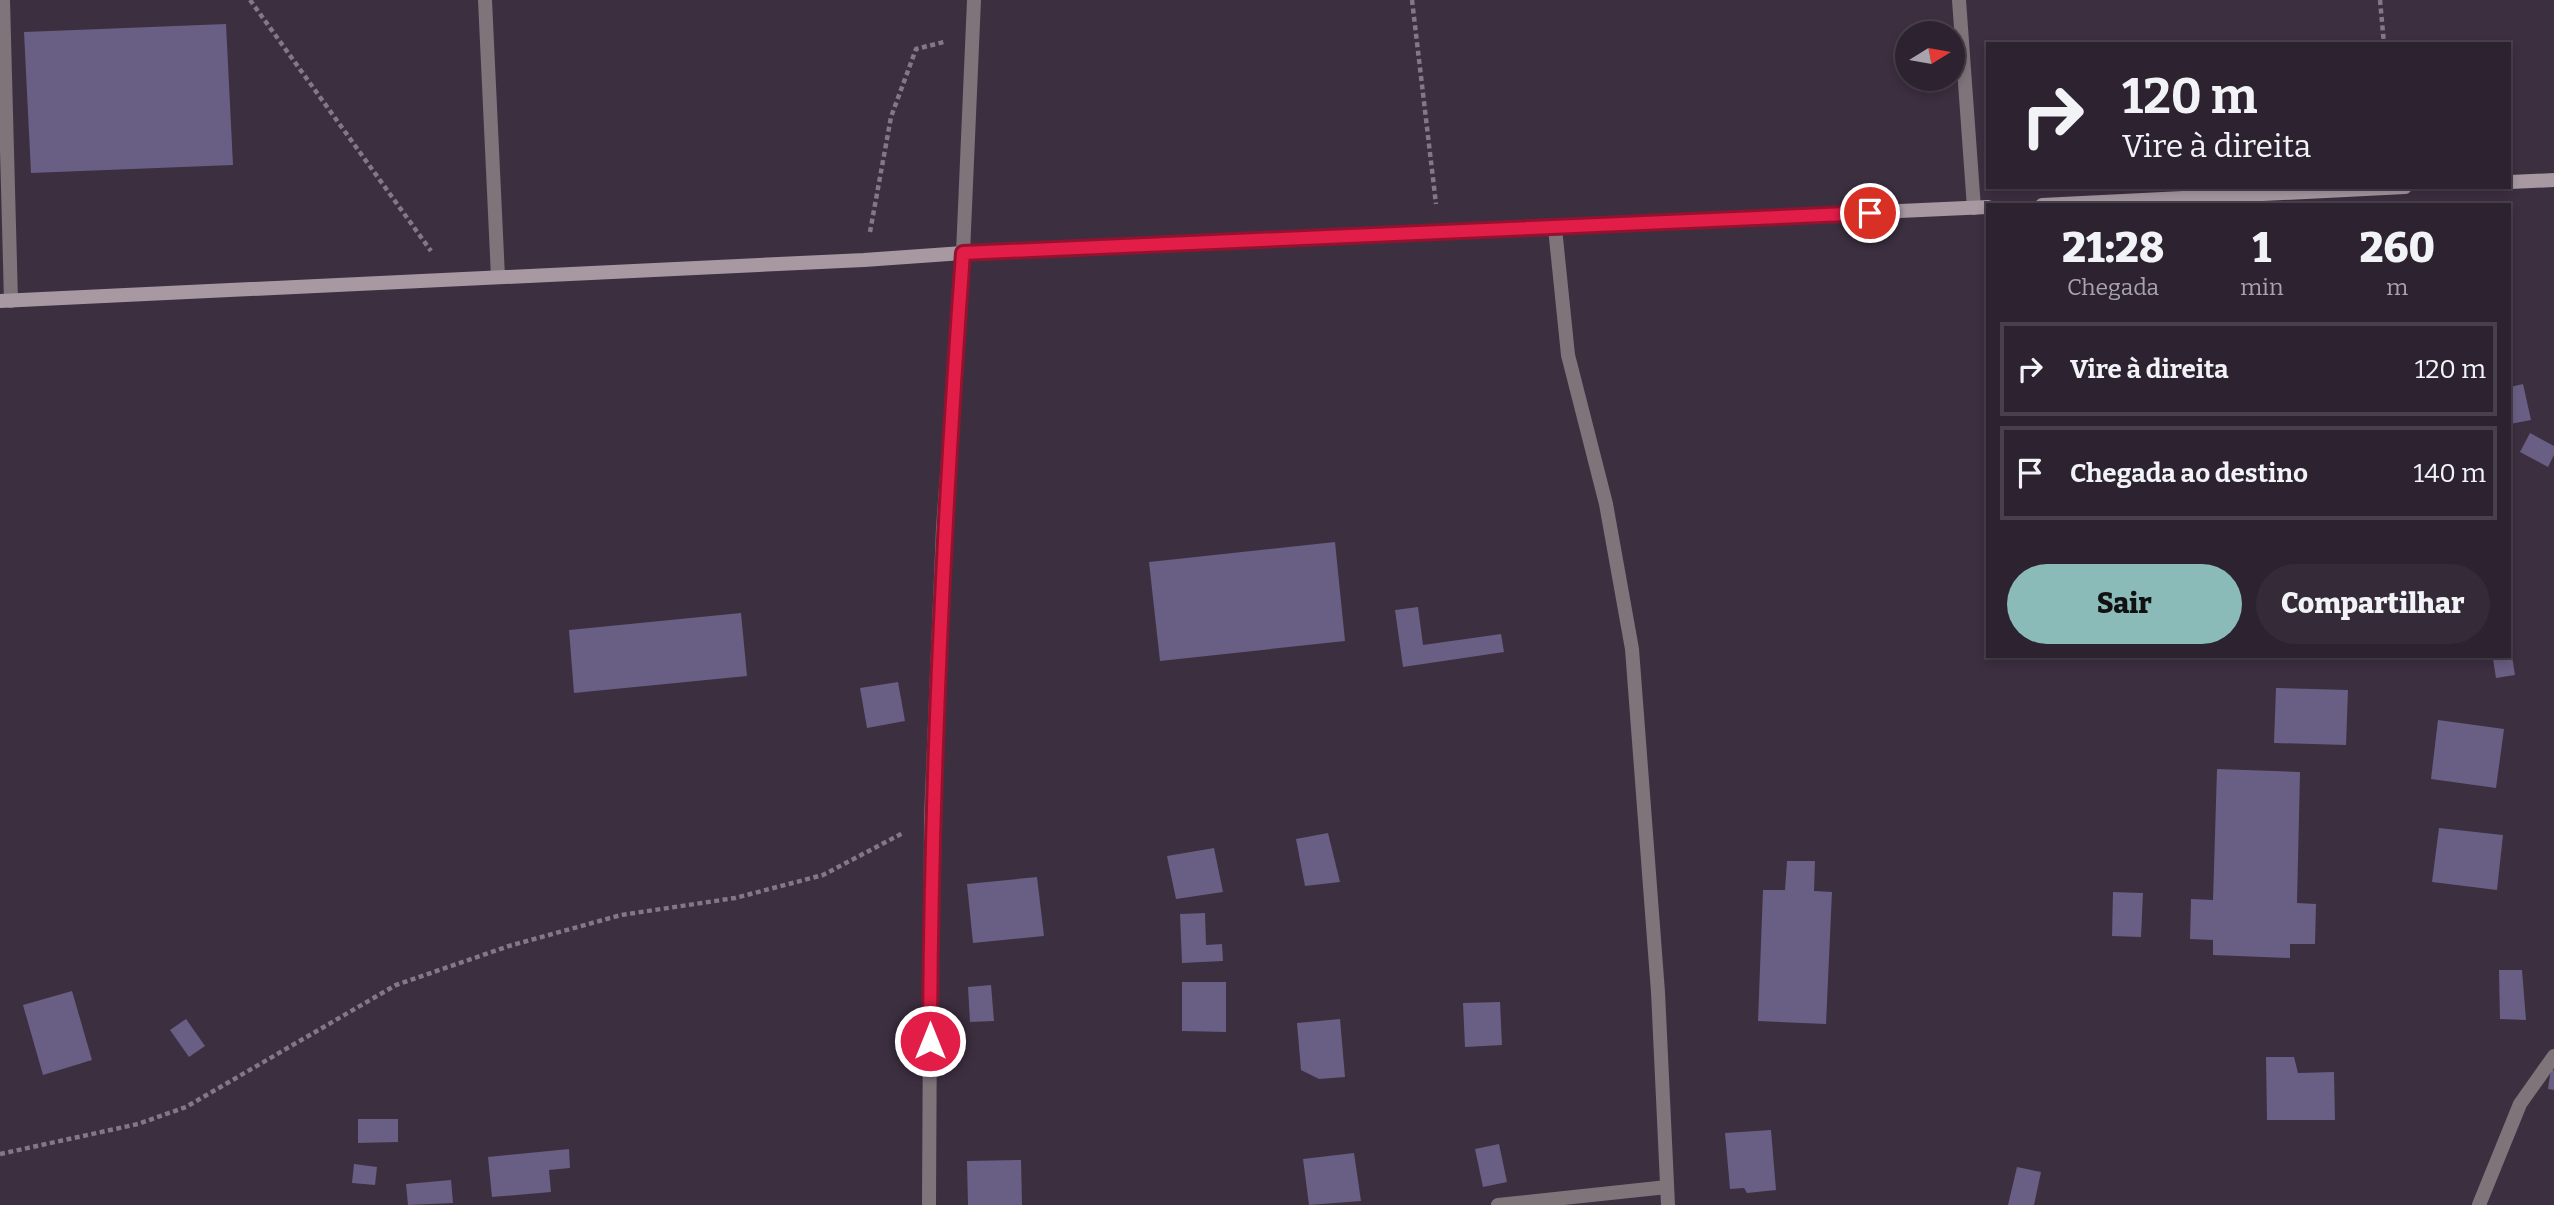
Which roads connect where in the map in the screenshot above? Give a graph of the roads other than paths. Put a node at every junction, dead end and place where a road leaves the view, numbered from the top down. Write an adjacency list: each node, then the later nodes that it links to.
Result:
1 (3, 0): 13 (street)
2 (485, 0): 12 (street)
3 (975, 0): 11 (street)
4 (1959, 0): 9 (street)
5 (2554, 180): 6 (main road)
6 (2511, 182)
7 (2365, 189): 8 (main road)
8 (2082, 203)
9 (1981, 208): 10 (main road)
10 (1555, 228): 11 (main road); 15 (street)
11 (963, 253): 12 (main road); 16 (street)
12 (498, 277): 13 (main road)
13 (6, 301)
14 (2554, 1056): 19 (street)
15 (1667, 1186): 17 (street); 18 (street)
16 (929, 1205)
17 (1498, 1205)
18 (1668, 1205)
19 (2479, 1205)

